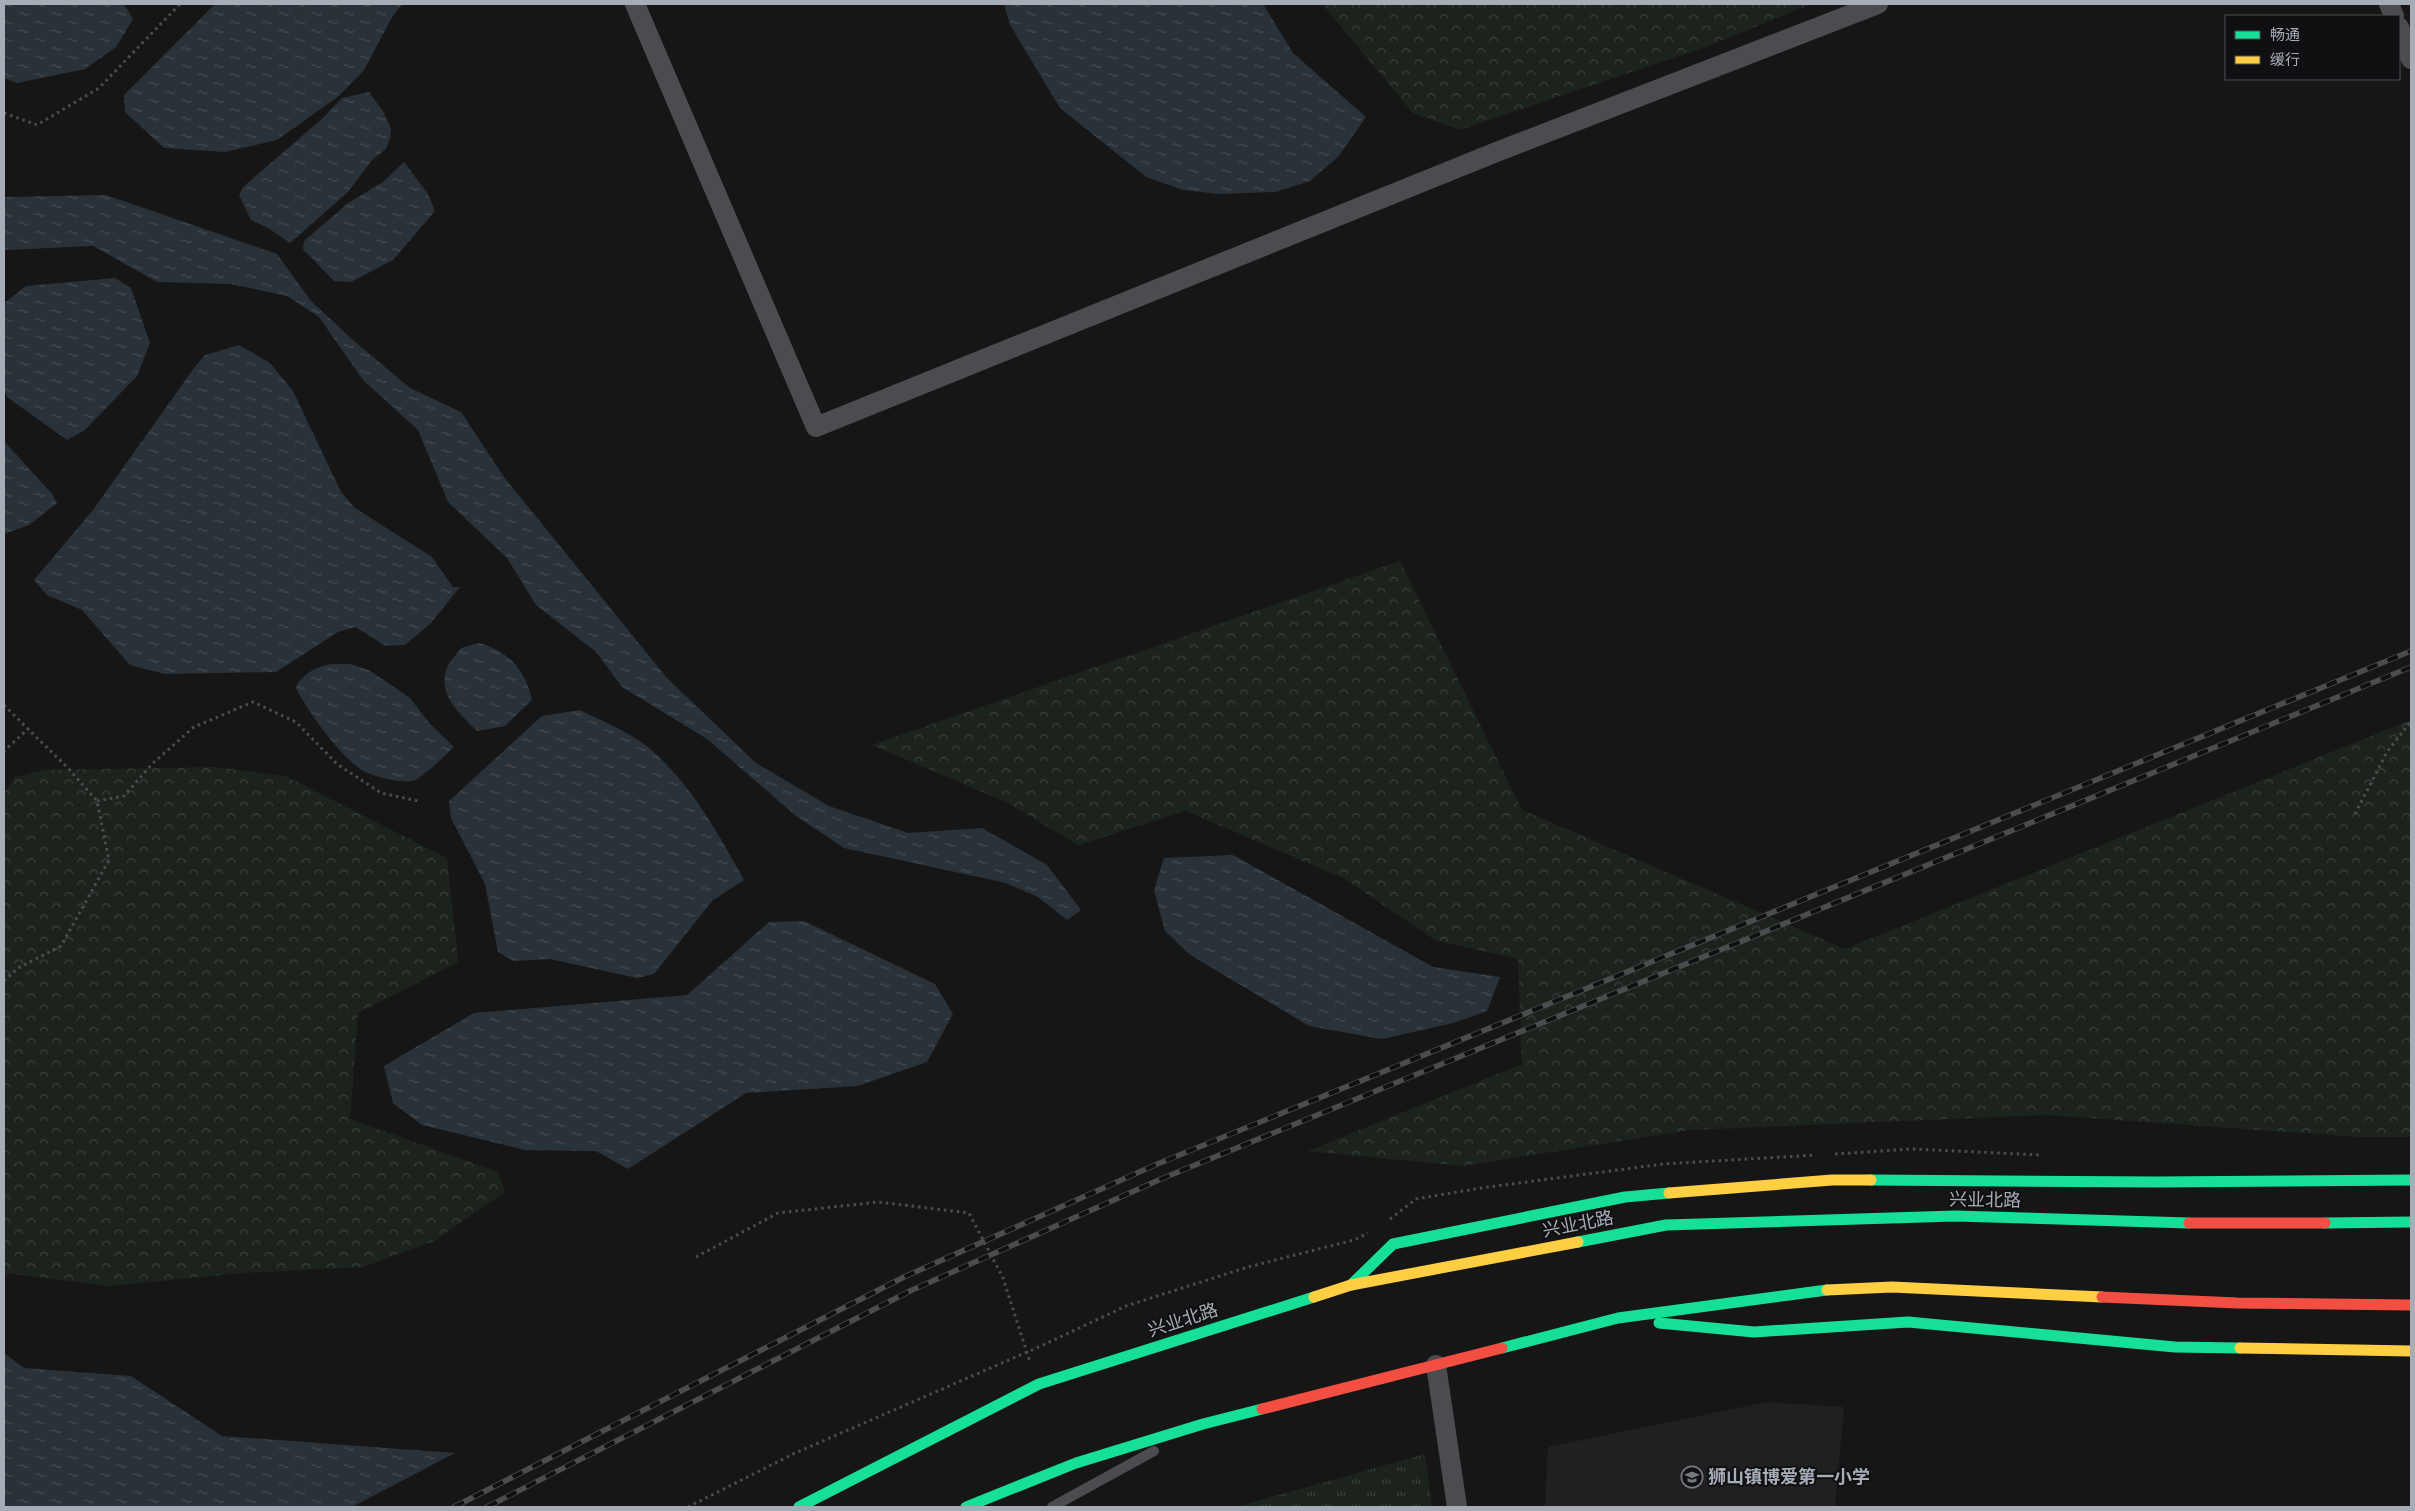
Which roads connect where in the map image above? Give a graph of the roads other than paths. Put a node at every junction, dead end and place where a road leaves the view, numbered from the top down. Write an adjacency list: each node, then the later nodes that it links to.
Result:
1 (635, 4): 2 (street)
2 (1878, 4)
3 (2400, 30): 4 (street)
4 (2411, 59)
5 (2411, 1180): 7 (main road)
6 (2411, 1222): 7 (main road, 兴业北路)
7 (1351, 1284): 13 (main road, 兴业北路)
8 (2411, 1305): 9 (main road)
9 (1618, 1318): 10 (main road); 11 (main road)
10 (2411, 1351)
11 (1436, 1365): 12 (main road); 16 (street)
12 (1203, 1424): 14 (main road); 15 (lane)
13 (799, 1507)
14 (966, 1507)
15 (1052, 1507)
16 (1457, 1507)

